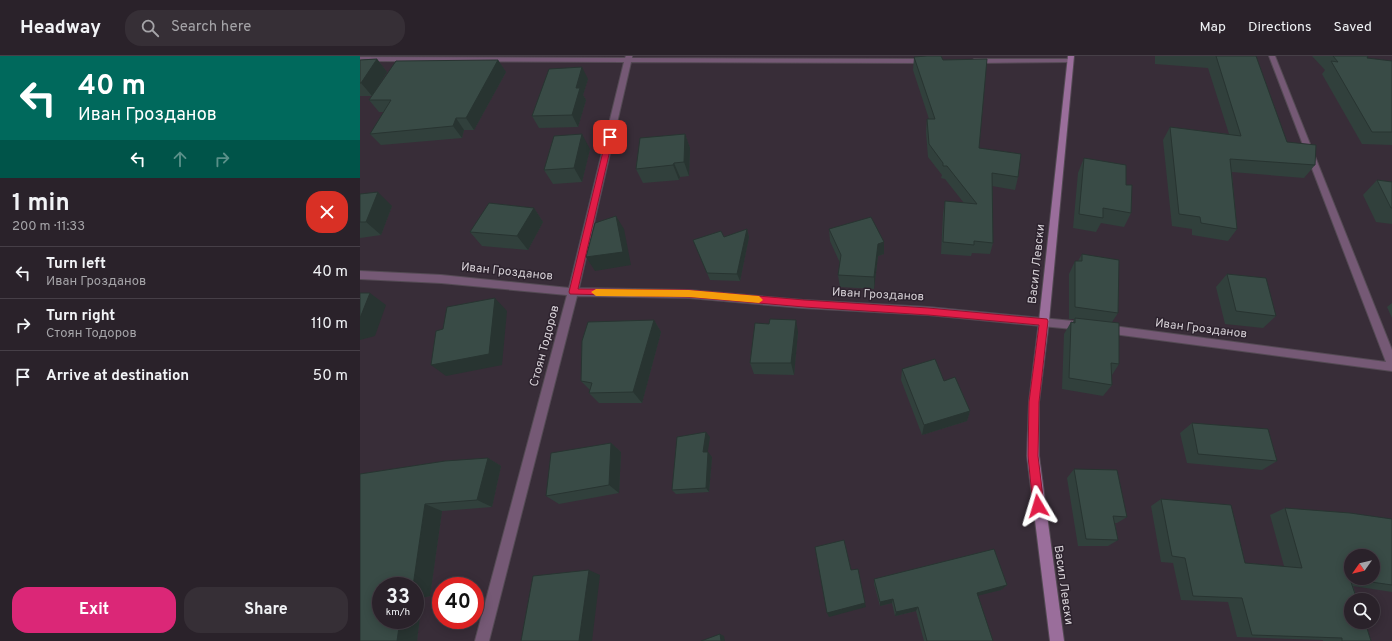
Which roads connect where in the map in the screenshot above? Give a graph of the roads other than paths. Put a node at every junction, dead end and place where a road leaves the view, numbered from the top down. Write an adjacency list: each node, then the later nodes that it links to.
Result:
1 (1272, 56): 10 (street)
2 (629, 58): 3 (street); 5 (street); 8 (street, Стоян Тодоров)
3 (360, 59)
4 (1071, 59): 6 (street); 9 (street, Васил Левски)
5 (936, 61)
6 (967, 61)
7 (360, 275): 8 (street, Иван Грозданов)
8 (573, 292): 9 (street, Иван Грозданов); 12 (street, Стоян Тодоров)
9 (1044, 321): 11 (street, Иван Грозданов); 13 (street, Васил Левски)
10 (1392, 363)
11 (1392, 366)
12 (482, 641)
13 (1057, 641)

